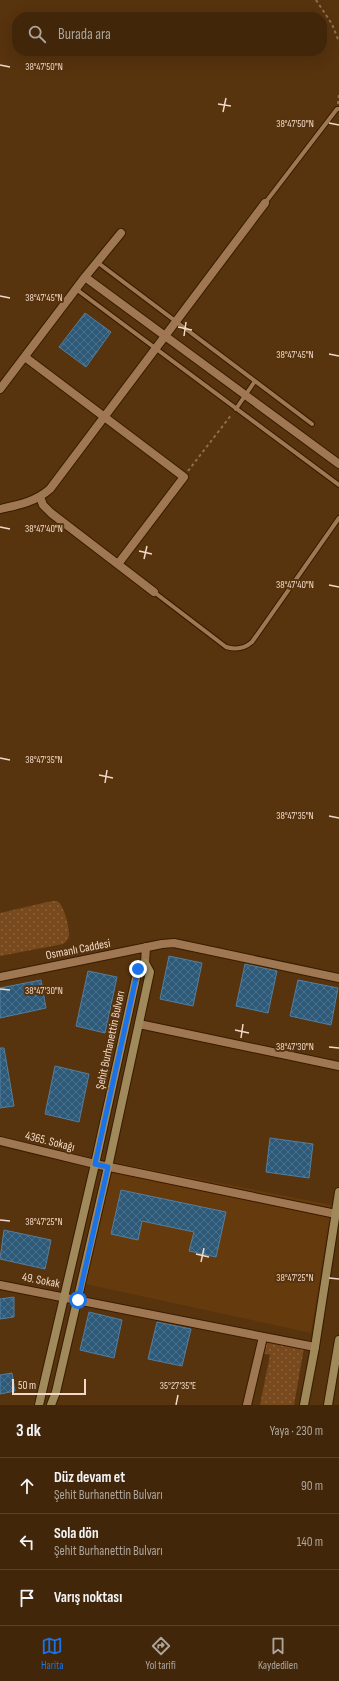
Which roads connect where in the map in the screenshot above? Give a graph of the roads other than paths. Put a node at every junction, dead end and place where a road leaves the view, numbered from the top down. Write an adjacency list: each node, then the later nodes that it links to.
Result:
1 (338, 109): 2 (lane)
2 (265, 203): 7 (street)
3 (121, 233): 4 (street)
4 (97, 262): 5 (street); 7 (lane)
5 (85, 276): 6 (street); 8 (street)
6 (76, 289): 9 (lane); 10 (street)
7 (176, 321): 8 (street); 11 (lane)
8 (165, 336): 9 (street); 13 (street)
9 (155, 349): 14 (lane); 15 (street)
10 (25, 356): 12 (street); 15 (street)
11 (255, 381): 13 (lane); 16 (lane)
12 (0, 389)
13 (246, 395): 14 (lane); 17 (street)
14 (236, 409): 18 (lane)
15 (104, 417): 19 (street); 22 (street)
16 (312, 424)
17 (339, 464)
18 (339, 485)
19 (40, 497): 20 (street); 22 (street)
20 (0, 509)
21 (339, 518): 23 (lane)
22 (118, 564): 23 (street)
23 (154, 592)
24 (146, 947): 25 (street); 26 (street, Osmanlı Caddesi); 27 (street, Osmanlı Caddesi)
25 (145, 963): 28 (street, Şehit Burhanettin Bulvarı); 31 (street, Şehit Burhanettin Bulvarı)
26 (0, 977)
27 (339, 978)
28 (139, 1024): 29 (street); 32 (street, Şehit Burhanettin Bulvarı)
29 (339, 1066)
30 (0, 1141): 31 (street, 4365. Sokağı)
31 (95, 1164): 32 (street, 4365. Sokağı); 36 (street, Şehit Burhanettin Bulvarı)
32 (108, 1167): 34 (street, 4365. Sokağı); 37 (street, Şehit Burhanettin Bulvarı)
33 (339, 1192): 34 (street)
34 (336, 1214): 40 (street)
35 (0, 1285): 36 (street, 49. Sokak)
36 (64, 1297): 37 (street, 49. Sokak); 41 (street, Şehit Burhanettin Bulvarı)
37 (78, 1300): 38 (street, 49. Sokak); 42 (street, Şehit Burhanettin Bulvarı)
38 (263, 1337): 40 (street, 49. Sokak); 43 (street)
39 (339, 1340): 45 (street)
40 (315, 1347): 44 (street)
41 (39, 1405)
42 (51, 1405)
43 (247, 1405)
44 (304, 1405)
45 (328, 1405)

